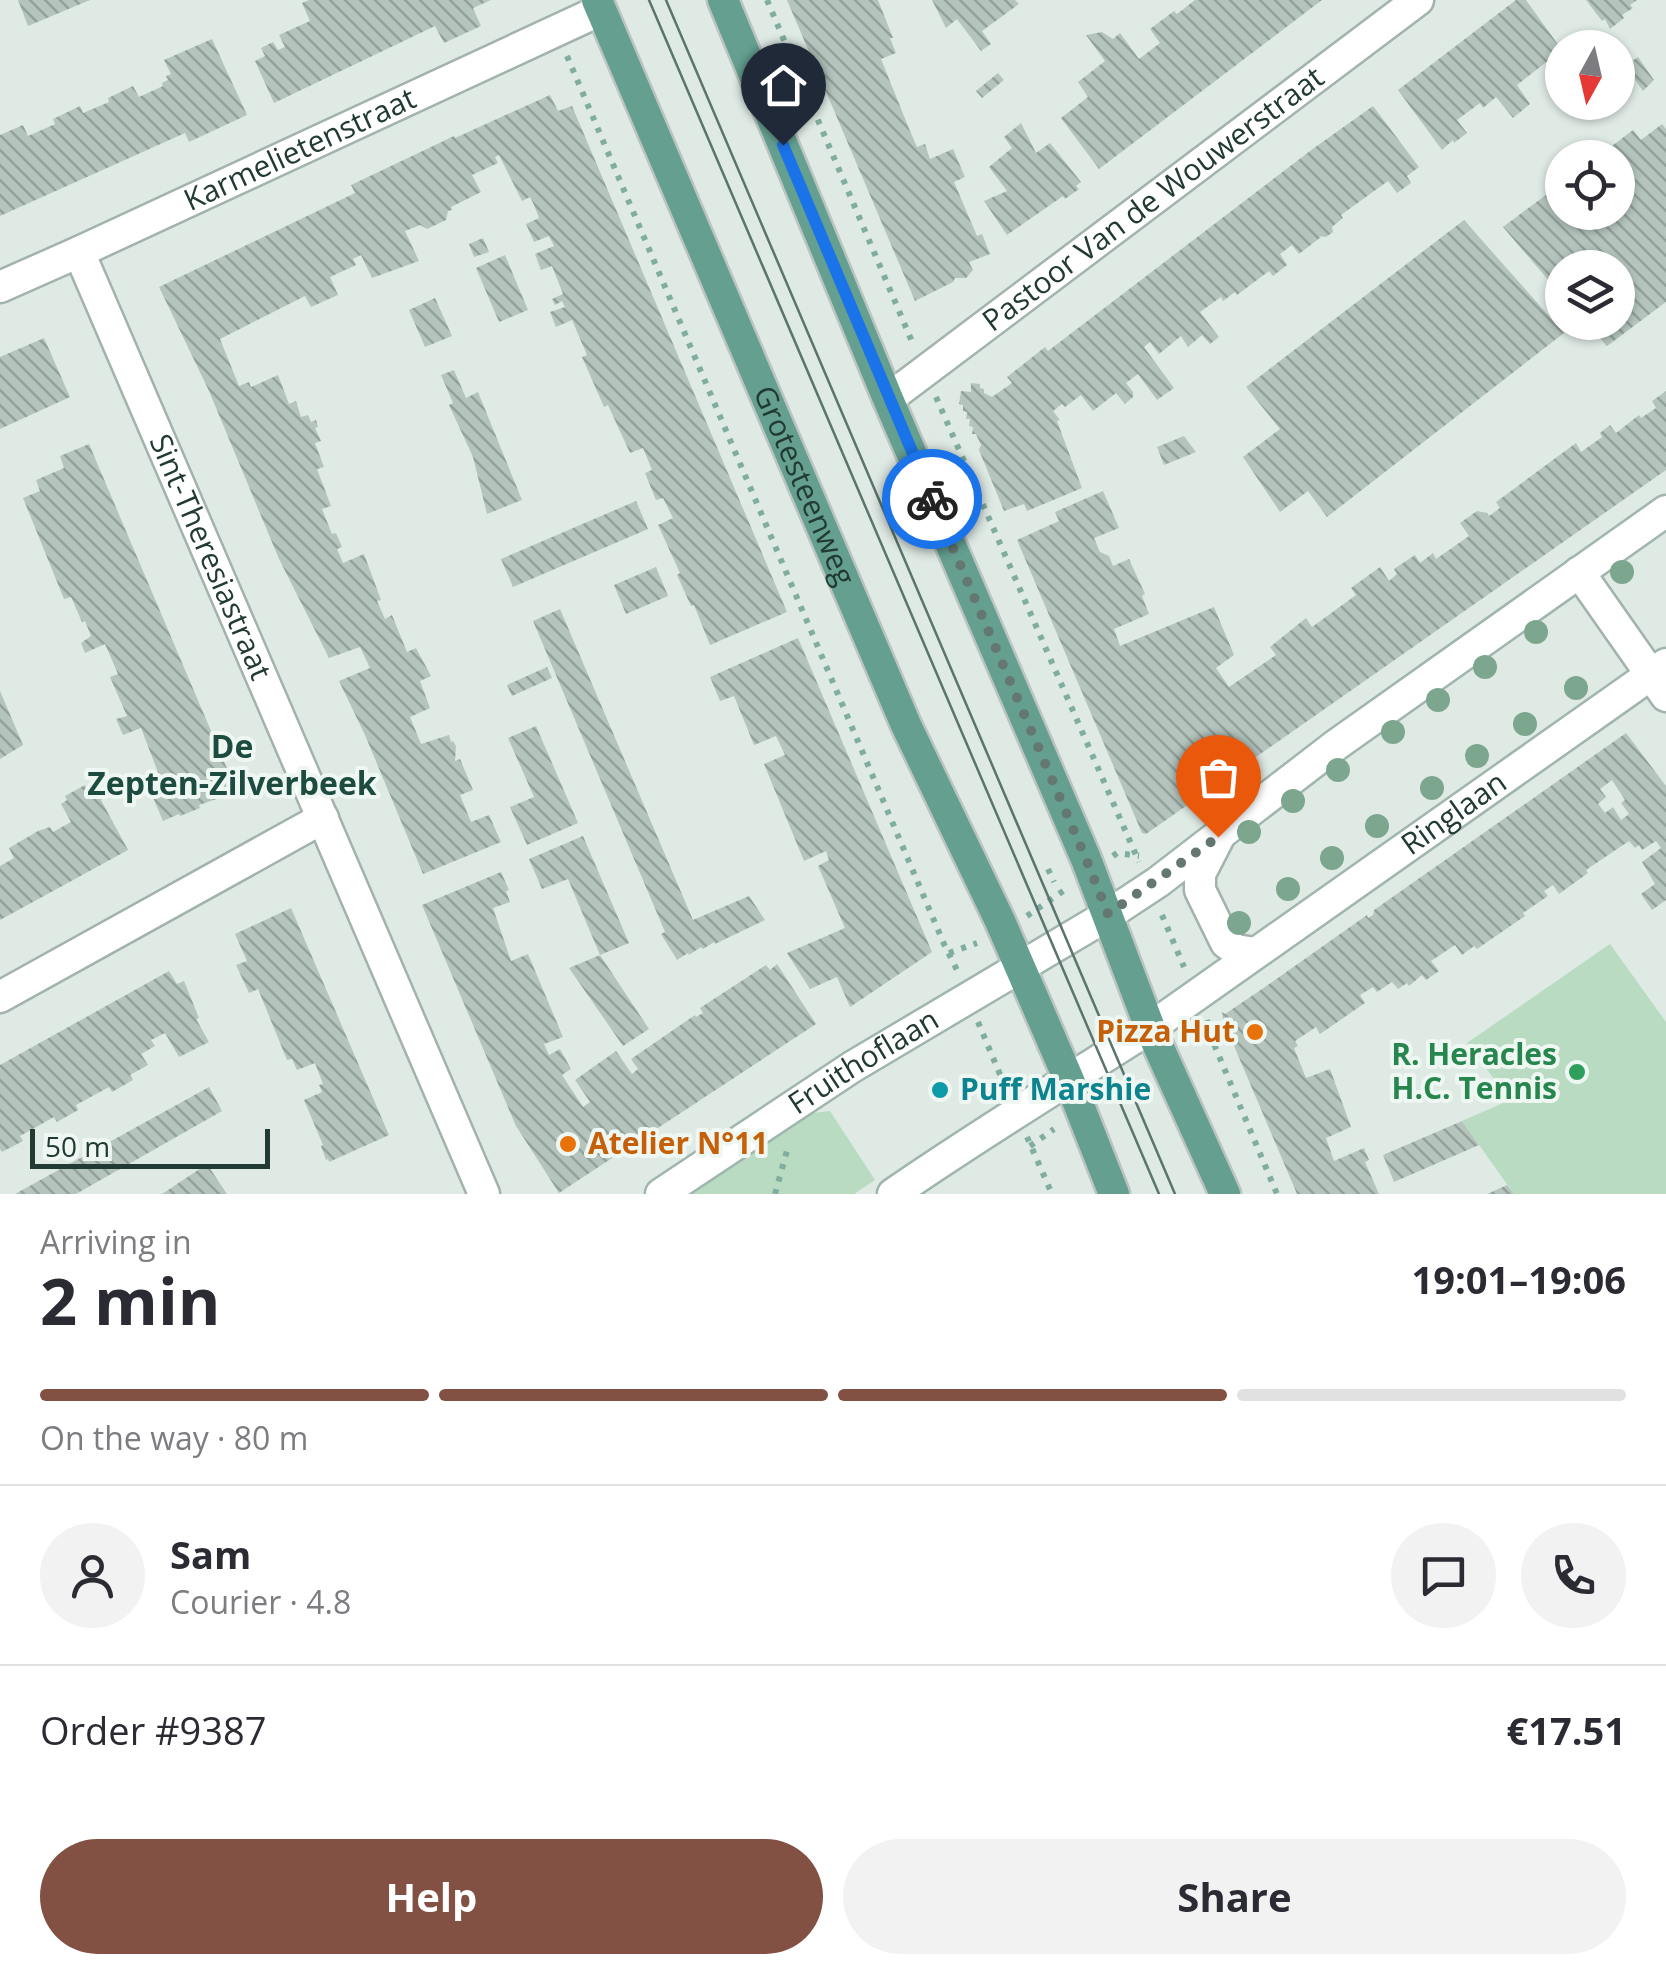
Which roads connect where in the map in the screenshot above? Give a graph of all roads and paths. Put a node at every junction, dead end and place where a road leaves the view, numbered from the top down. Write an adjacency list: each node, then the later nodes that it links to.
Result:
1 (723, 0): 9 (main road)
2 (767, 0): 8 (path)
3 (1418, 0): 8 (street, Pastoor Van de Wouwerstraat)
4 (599, 5): 5 (street, Karmelietenstraat); 20 (main road, Grotesteenweg)
5 (556, 30): 6 (street, Karmelietenstraat); 22 (path)
6 (79, 252): 7 (street, Karmelietenstraat); 13 (street, Sint-Theresiastraat)
7 (0, 286)
8 (925, 371): 9 (street, Pastoor Van de Wouwerstraat); 17 (path)
9 (888, 399): 18 (main road)
10 (1666, 511): 11 (street)
11 (1579, 572): 12 (street, Ringlaan); 14 (street)
12 (1661, 678): 19 (street, Ringlaan)
13 (323, 818): 23 (street); 27 (street, Sint-Theresiastraat)
14 (1218, 837): 17 (street); 19 (street)
15 (1048, 870): 16 (path)
16 (1054, 882)
17 (1149, 886): 18 (street); 21 (path)
18 (1108, 914): 20 (street, Fruithoflaan); 24 (main road)
19 (1255, 953): 21 (street, Ringlaan)
20 (1020, 967): 22 (street, Fruithoflaan); 25 (main road, Grotesteenweg)
21 (1196, 994): 24 (street, Ringlaan); 33 (path)
22 (970, 995): 26 (path); 28 (street, Fruithoflaan)
23 (0, 997)
24 (1150, 1028): 25 (street, Ringlaan); 32 (main road)
25 (1069, 1080): 26 (street); 31 (main road)
26 (1016, 1112): 29 (street); 30 (path)
27 (484, 1194)
28 (661, 1194)
29 (893, 1194)
30 (1052, 1194)
31 (1114, 1194)
32 (1225, 1194)
33 (1277, 1194)

